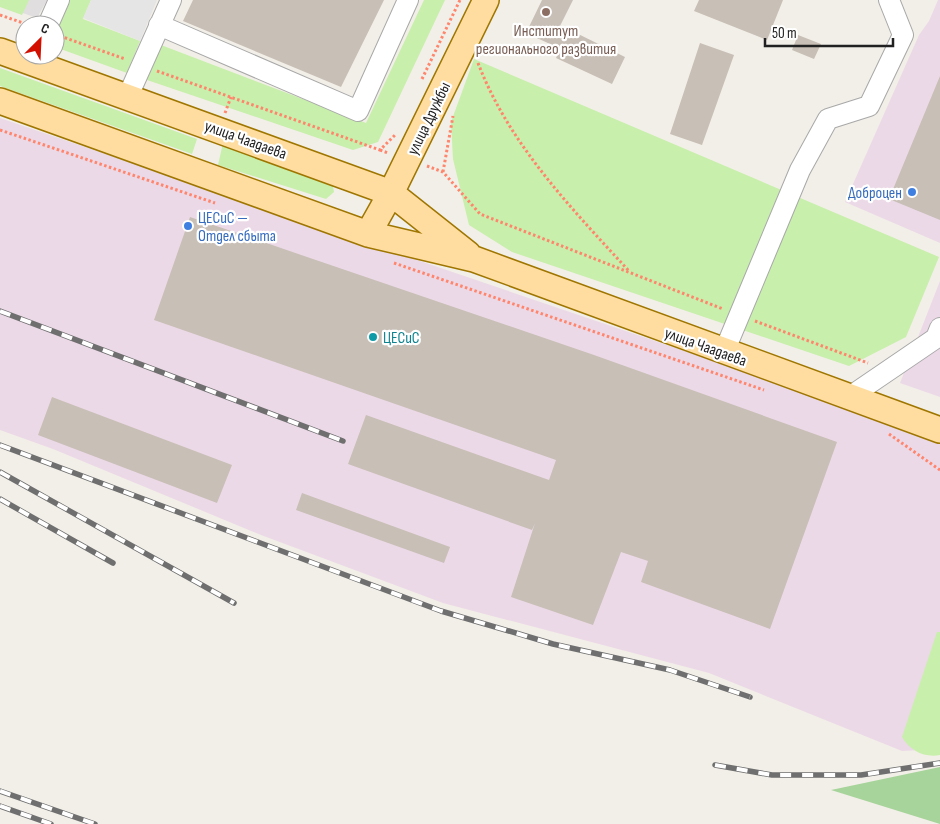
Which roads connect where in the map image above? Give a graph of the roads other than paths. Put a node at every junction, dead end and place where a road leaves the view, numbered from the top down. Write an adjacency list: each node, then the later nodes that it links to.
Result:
1 (59, 0): 6 (lane)
2 (171, 0): 7 (lane)
3 (408, 0): 7 (lane)
4 (486, 0): 13 (main road, улица Дружбы)
5 (889, 0): 17 (lane)
6 (52, 15)
7 (159, 26): 11 (lane)
8 (0, 51): 9 (main road, улица Чаадаева)
9 (15, 54)
10 (50, 65): 11 (main road, улица Чаадаева)
11 (128, 96): 13 (main road, улица Чаадаева)
12 (0, 101): 14 (main road, улица Чаадаева)
13 (391, 193): 14 (main road, улица Дружбы); 15 (main road, улица Чаадаева)
14 (368, 234): 15 (main road, улица Чаадаева)
15 (474, 259): 17 (main road, улица Чаадаева)
16 (940, 328): 18 (lane)
17 (724, 352): 18 (main road, улица Чаадаева)
18 (848, 398): 19 (main road, улица Чаадаева)
19 (940, 430)

